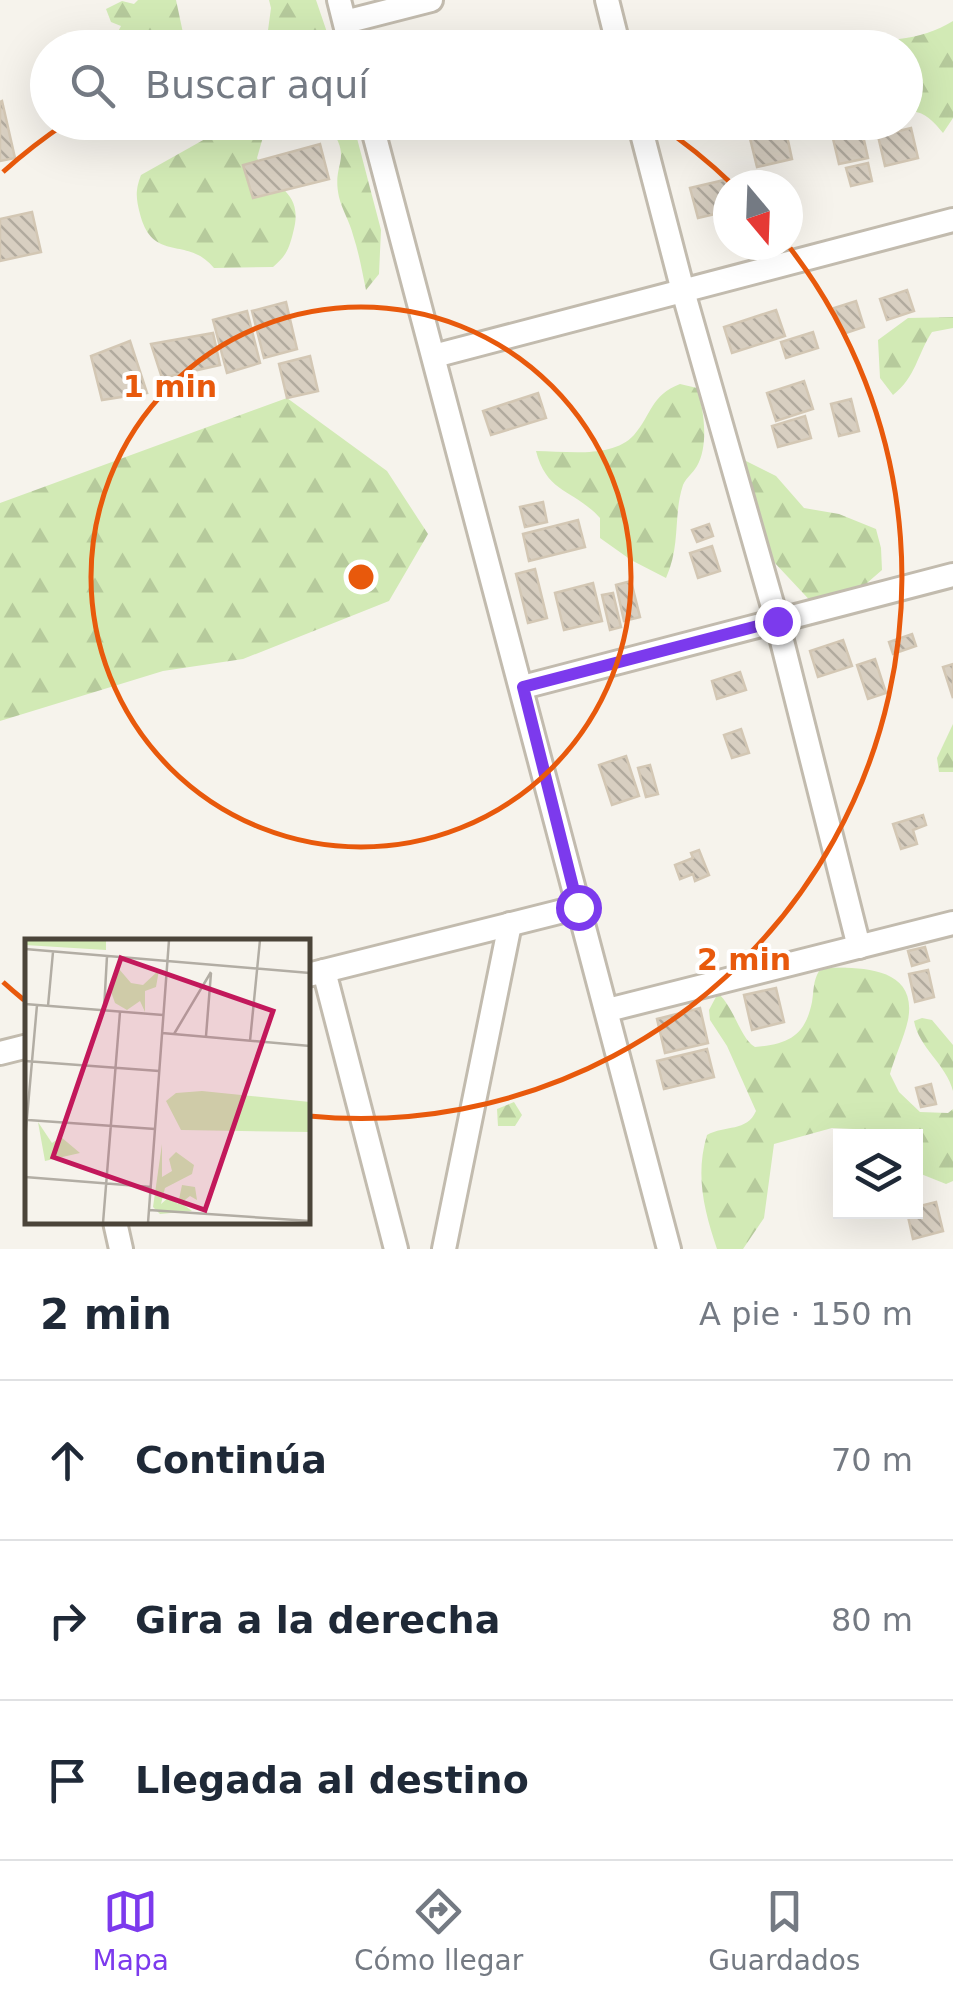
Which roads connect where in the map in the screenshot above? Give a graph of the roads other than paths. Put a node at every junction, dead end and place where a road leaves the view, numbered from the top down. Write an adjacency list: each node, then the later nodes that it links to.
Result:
1 (430, 0): 3 (street)
2 (607, 0): 4 (street)
3 (342, 11)
4 (615, 30)
5 (377, 140): 9 (street)
6 (644, 140): 8 (street)
7 (953, 220): 8 (street)
8 (682, 291): 9 (street); 11 (street)
9 (434, 356): 12 (street)
10 (953, 575): 11 (street)
11 (777, 621): 12 (street); 16 (street)
12 (523, 687): 13 (street)
13 (578, 907): 14 (street); 18 (street)
14 (510, 924): 17 (street); 24 (street)
15 (952, 927): 16 (street)
16 (860, 947): 18 (street)
17 (316, 973): 23 (street)
18 (608, 1010): 25 (street)
19 (25, 1047): 20 (street)
20 (0, 1052)
21 (115, 1224): 22 (street)
22 (121, 1249)
23 (396, 1249)
24 (444, 1249)
25 (669, 1249)

